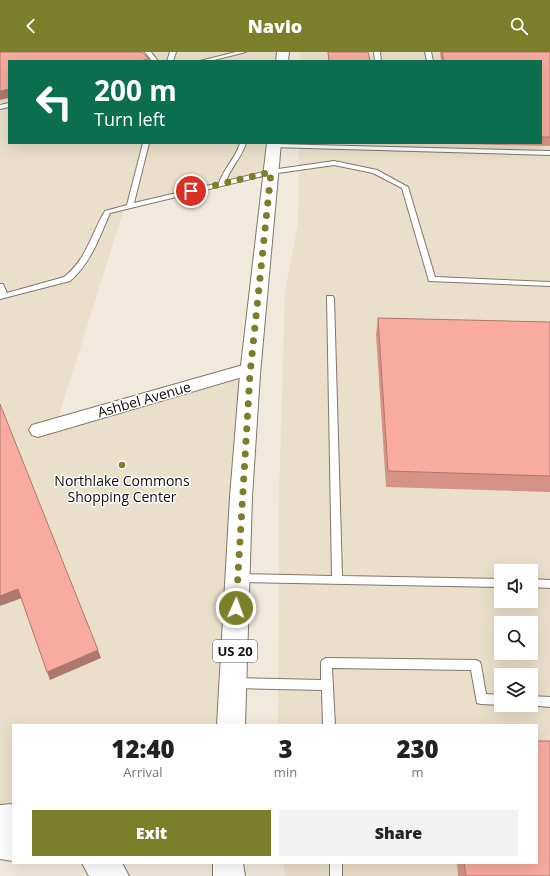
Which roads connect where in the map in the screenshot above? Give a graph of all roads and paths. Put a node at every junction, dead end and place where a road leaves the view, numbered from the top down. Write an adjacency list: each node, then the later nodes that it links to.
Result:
1 (148, 52): 4 (lane)
2 (243, 52): 3 (lane)
3 (234, 54): 5 (lane); 6 (lane)
4 (154, 60)
5 (207, 60)
6 (241, 60)
7 (146, 144): 15 (lane)
8 (243, 144): 14 (lane)
9 (274, 144): 11 (lane); 13 (main road, US 20)
10 (447, 144): 11 (lane)
11 (448, 150): 12 (lane)
12 (550, 153)
13 (271, 172): 14 (lane); 16 (lane); 20 (main road, US 20)
14 (222, 184): 15 (lane)
15 (130, 206): 18 (lane)
16 (550, 284)
17 (0, 286): 18 (lane)
18 (2, 296)
19 (330, 298): 23 (lane)
20 (250, 369): 21 (street, Ashbel Avenue); 22 (main road, US 20)
21 (38, 430)
22 (238, 578): 23 (lane); 27 (main road, US 20)
23 (337, 580): 24 (lane)
24 (494, 583)
25 (538, 583): 26 (lane)
26 (550, 584)
27 (233, 683): 28 (lane); 32 (main road, US 20)
28 (327, 685): 29 (lane); 33 (lane)
29 (494, 700)
30 (538, 701): 31 (lane)
31 (550, 702)
32 (231, 724)
33 (329, 724)
34 (12, 819): 35 (main road)
35 (0, 820)
36 (0, 844): 37 (main road)
37 (12, 846)
38 (98, 864): 41 (main road)
39 (228, 864): 42 (main road)
40 (336, 864): 43 (lane)
41 (113, 876)
42 (229, 876)
43 (336, 876)

